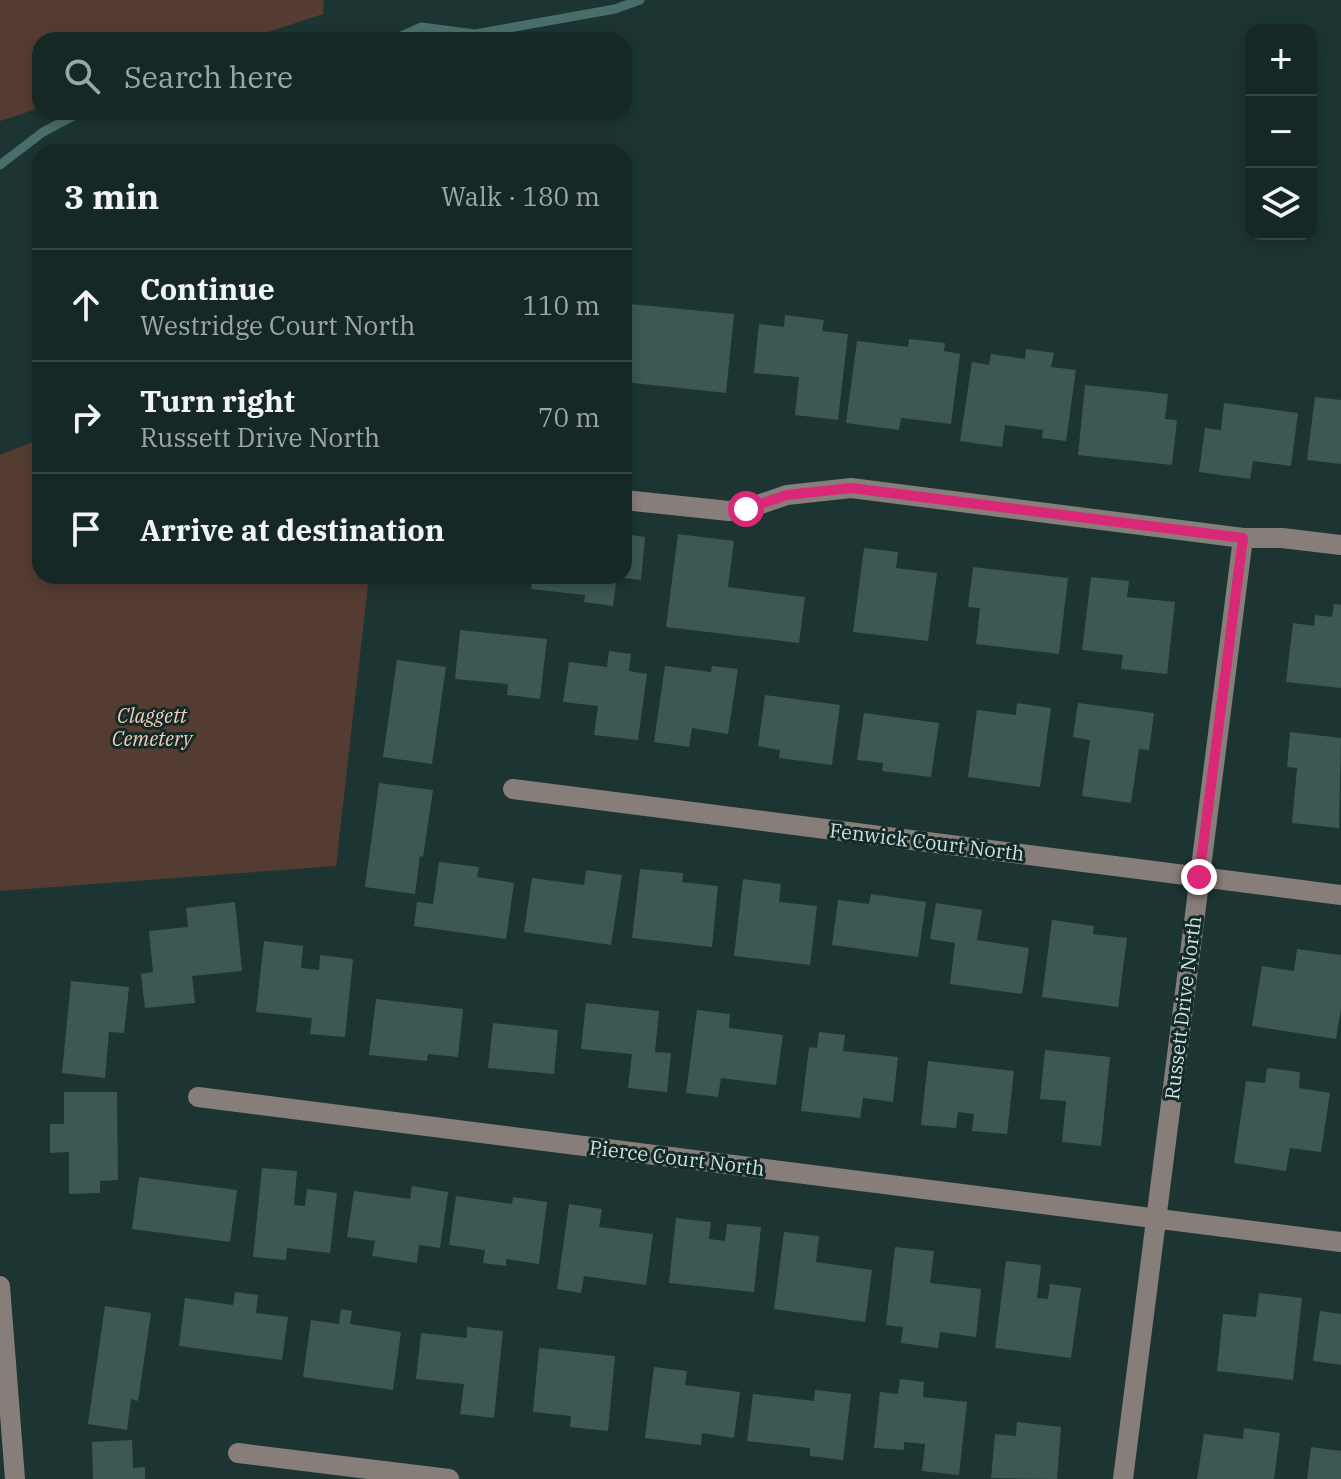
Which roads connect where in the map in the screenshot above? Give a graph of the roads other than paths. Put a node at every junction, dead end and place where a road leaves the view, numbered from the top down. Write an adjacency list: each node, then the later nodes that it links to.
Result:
1 (632, 501): 2 (street)
2 (1243, 538): 3 (street); 5 (street, Russett Drive North)
3 (1341, 545)
4 (513, 789): 5 (street, Fenwick Court North)
5 (1199, 877): 6 (street, Fenwick Court North); 8 (street, Russett Drive North)
6 (1341, 895)
7 (198, 1097): 8 (street, Pierce Court North)
8 (1156, 1218): 9 (street, Pierce Court North); 14 (street, Russett Drive North)
9 (1341, 1242)
10 (0, 1286): 12 (street)
11 (238, 1453): 13 (street)
12 (15, 1479)
13 (449, 1479)
14 (1123, 1479)

